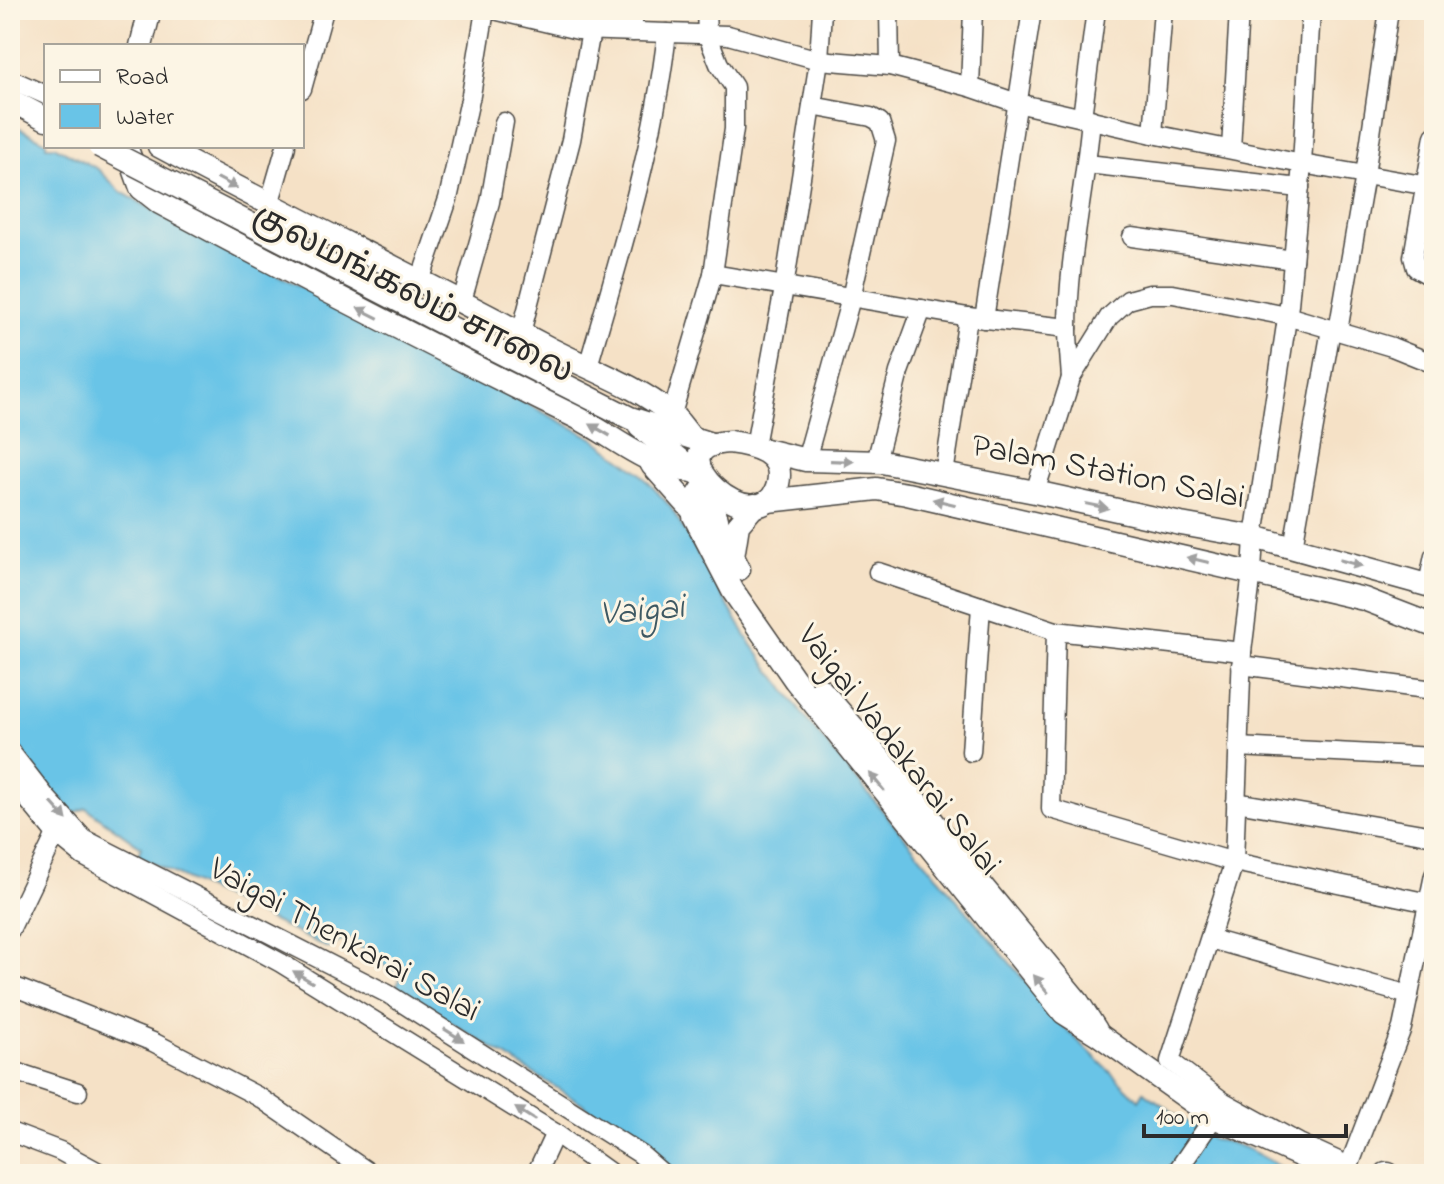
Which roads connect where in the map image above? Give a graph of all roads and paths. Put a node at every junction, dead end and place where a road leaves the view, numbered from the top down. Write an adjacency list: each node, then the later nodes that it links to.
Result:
1 (150, 10): 22 (main road)
2 (324, 10): 26 (street)
3 (485, 10): 52 (street)
4 (494, 10): 17 (street)
5 (578, 10): 18 (street)
6 (633, 10): 19 (street)
7 (706, 10): 21 (street)
8 (822, 10): 23 (street)
9 (889, 10): 24 (street)
10 (973, 10): 27 (street)
11 (1032, 10): 30 (street)
12 (1096, 10): 33 (street)
13 (1163, 10): 35 (street)
14 (1239, 10): 41 (street)
15 (1311, 10): 43 (street)
16 (1389, 10): 44 (street)
17 (518, 12): 18 (street)
18 (585, 30): 19 (street); 61 (street)
19 (633, 32): 20 (street)
20 (667, 33): 21 (street); 63 (street)
21 (707, 34): 23 (street); 50 (street)
22 (142, 44)
23 (819, 60): 24 (street); 31 (street)
24 (890, 66): 27 (street)
25 (10, 79): 28 (street)
26 (304, 82)
27 (970, 87): 30 (street)
28 (44, 94)
29 (10, 100): 32 (main road)
30 (1017, 103): 33 (street); 58 (street)
31 (812, 106): 53 (street); 54 (street)
32 (44, 118)
33 (1086, 118): 35 (street); 42 (street)
34 (504, 122): 55 (street)
35 (1153, 134): 41 (street)
36 (1434, 136): 45 (street)
37 (103, 148): 66 (main road, bridge)
38 (127, 148): 69 (main road, குலமங்கலம் சாலை, one-way to 38)
39 (163, 148): 47 (main road, குலமங்கலம் சாலை, one-way to 47)
40 (285, 148): 47 (street)
41 (1231, 149): 43 (street)
42 (1087, 164): 46 (street); 59 (street)
43 (1302, 164): 44 (street); 46 (street)
44 (1365, 175): 45 (street); 60 (street)
45 (1430, 186): 51 (street)
46 (1300, 188): 49 (street)
47 (269, 205): 52 (main road, குலமங்கலம் சாலை)
48 (1132, 237): 49 (street)
49 (1293, 260): 57 (street)
50 (713, 274): 53 (street); 65 (street)
51 (1434, 278)
52 (420, 281): 55 (main road, குலமங்கலம் சாலை)
53 (784, 288): 54 (street); 68 (street)
54 (851, 298): 56 (street); 70 (street)
55 (462, 301): 61 (main road, குலமங்கலம் சாலை)
56 (922, 309): 58 (street); 71 (street)
57 (1287, 316): 60 (street); 64 (street); 77 (street)
58 (976, 318): 59 (street); 72 (street)
59 (1068, 328): 64 (street)
60 (1334, 330): 62 (street); 78 (street)
61 (521, 333): 63 (main road, குலமங்கலம் சாலை)
62 (1434, 364)
63 (588, 366): 65 (main road, குலமங்கலம் சாலை)
64 (1071, 378): 74 (street)
65 (672, 414): 67 (main road, குலமங்கலம் சாலை)
66 (630, 418): 67 (main road); 73 (main road)
67 (700, 440): 68 (main road, Palam Station Salai); 73 (main road)
68 (760, 448): 70 (main road, Palam Station Salai); 75 (main road)
69 (646, 460): 73 (main road, குலமங்கலம் சாலை); 76 (main road, Vaigai Vadakarai Salai)
70 (806, 460): 71 (main road, Palam Station Salai, one-way to 71)
71 (876, 462): 72 (main road, Palam Station Salai)
72 (944, 474): 74 (main road, Palam Station Salai)
73 (705, 480): 75 (main road); 76 (main road); 80 (main road, Vaigai Vadakarai Salai)
74 (1035, 492): 77 (main road, Palam Station Salai, one-way to 77)
75 (761, 503): 80 (main road); 82 (main road, Palam Station Salai, one-way to 75)
76 (694, 512): 104 (main road, Vaigai Vadakarai Salai, one-way to 76)
77 (1254, 537): 78 (main road, Palam Station Salai); 82 (street)
78 (1293, 547): 83 (main road, Palam Station Salai, one-way to 83)
79 (1434, 556): 83 (street)
80 (733, 557): 104 (main road, Vaigai Vadakarai Salai)
81 (878, 572): 84 (street)
82 (1252, 572): 85 (main road, Palam Station Salai); 87 (street)
83 (1431, 586)
84 (981, 606): 86 (street); 91 (street)
85 (1434, 626)
86 (1056, 631): 87 (street); 97 (street)
87 (1242, 659): 88 (street); 89 (street)
88 (1434, 690)
89 (1238, 747): 92 (street); 94 (street)
90 (10, 751): 115 (street, Vaigai Thenkarai Salai, one-way to 115)
91 (971, 752)
92 (1434, 757)
93 (10, 778): 95 (street, Vaigai Thenkarai Salai)
94 (1236, 802): 96 (street); 97 (street)
95 (56, 834): 100 (street); 109 (street, Vaigai Thenkarai Salai, one-way to 95)
96 (1434, 836)
97 (1234, 862): 99 (street); 101 (street)
98 (1434, 875): 99 (street)
99 (1429, 903): 103 (street)
100 (10, 930)
101 (1210, 939): 103 (street); 110 (street)
102 (10, 985): 112 (street)
103 (1409, 995): 110 (street)
104 (1106, 1040): 107 (main road, Vaigai Vadakarai Salai)
105 (10, 1070): 106 (street)
106 (78, 1092)
107 (1210, 1123): 110 (main road, Vaigai Vadakarai Salai); 116 (street)
108 (10, 1132): 111 (street)
109 (555, 1133): 113 (street); 114 (street, Vaigai Thenkarai Salai)
110 (1340, 1170)
111 (102, 1174)
112 (371, 1174)
113 (536, 1174)
114 (612, 1174)
115 (663, 1174)
116 (1175, 1174)

